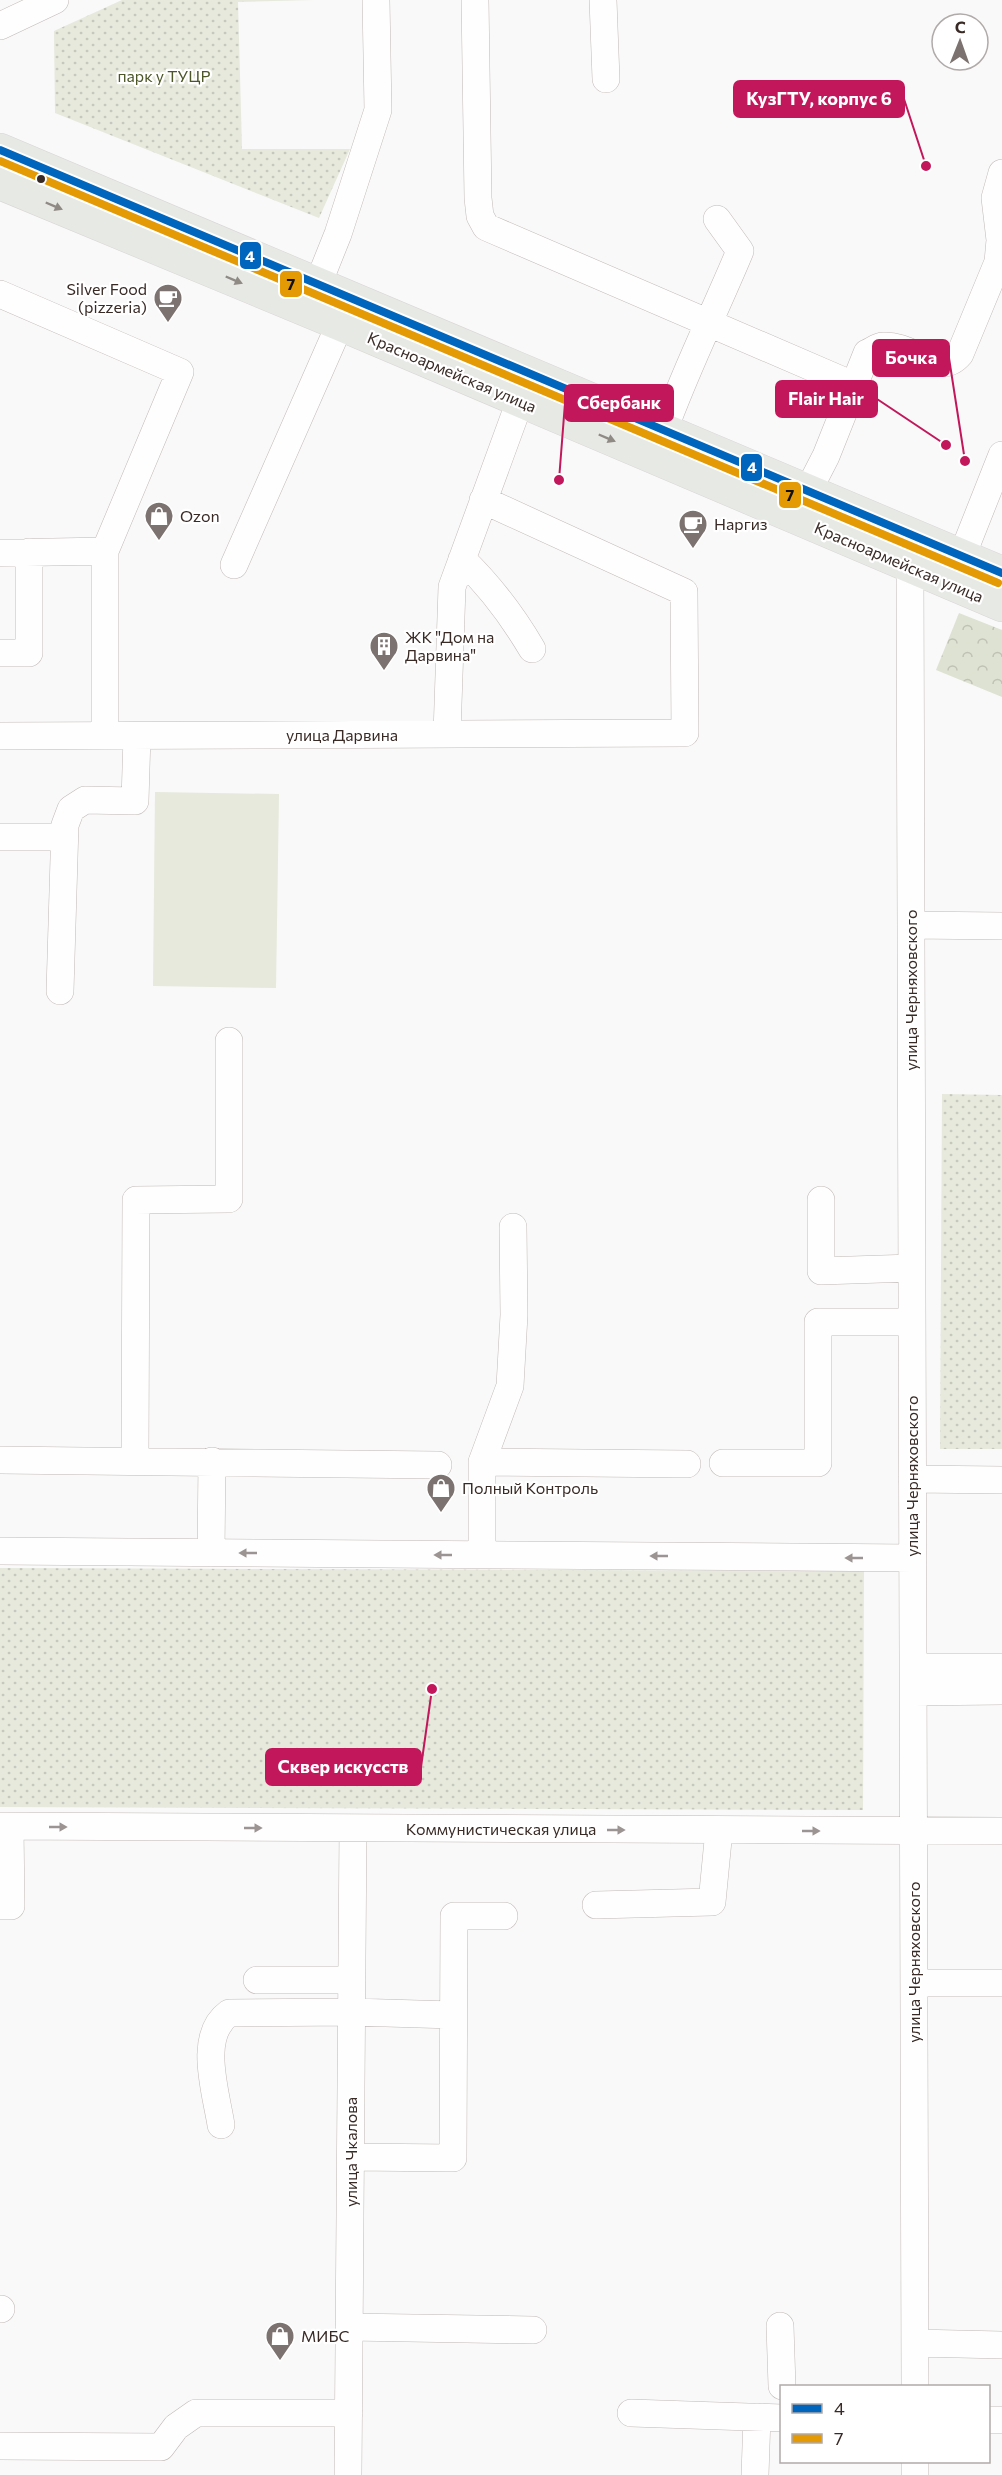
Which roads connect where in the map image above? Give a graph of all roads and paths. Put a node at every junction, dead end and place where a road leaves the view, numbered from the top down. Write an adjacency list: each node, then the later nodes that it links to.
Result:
1 (55, 0): 5 (street)
2 (376, 0): 11 (street)
3 (475, 0): 15 (street)
4 (603, 0): 6 (street)
5 (5, 26)
6 (606, 79)
7 (0, 150): 11 (main road, Красноармейская улица)
8 (1002, 173): 13 (street)
9 (0, 183): 14 (main road, Красноармейская улица, one-way to 14)
10 (717, 219): 15 (street)
11 (318, 284): 18 (main road, Красноармейская улица)
12 (0, 294): 22 (street)
13 (990, 310): 16 (street)
14 (340, 324): 17 (main road, Красноармейская улица); 28 (street)
15 (710, 324): 16 (street); 18 (street)
16 (853, 385): 20 (street)
17 (520, 401): 21 (street); 24 (main road, Красноармейская улица, one-way to 24)
18 (664, 430): 20 (main road, Красноармейская улица)
19 (1002, 455): 26 (street)
20 (808, 491): 24 (main road, Красноармейская улица)
21 (483, 500): 27 (street); 33 (street, улица Дарвина)
22 (105, 551): 23 (street); 35 (street)
23 (29, 552): 25 (street); 32 (street)
24 (915, 552): 26 (main road, Красноармейская улица); 30 (main road, Красноармейская улица); 39 (street, улица Черняховского)
25 (0, 553)
26 (962, 556): 29 (main road, Красноармейская улица)
27 (462, 559): 31 (street); 33 (street)
28 (234, 565)
29 (1002, 573)
30 (1002, 605)
31 (532, 649)
32 (0, 653)
33 (447, 734): 36 (street, улица Дарвина)
34 (0, 736): 35 (street, улица Дарвина)
35 (105, 736): 36 (street, улица Дарвина)
36 (137, 736): 38 (street)
37 (0, 837): 38 (street)
38 (64, 837): 41 (street)
39 (911, 925): 40 (street); 45 (street, улица Черняховского)
40 (1002, 926)
41 (60, 991)
42 (229, 1041): 48 (street)
43 (821, 1200): 45 (street)
44 (513, 1227): 50 (street)
45 (912, 1268): 46 (street, улица Черняховского)
46 (912, 1322): 51 (street); 54 (street, улица Черняховского)
47 (0, 1460): 48 (street)
48 (135, 1461): 49 (street)
49 (212, 1461): 53 (street); 57 (street)
50 (482, 1462): 52 (street); 58 (street)
51 (723, 1463)
52 (687, 1464)
53 (438, 1465)
54 (912, 1479): 55 (street); 59 (street, улица Черняховского)
55 (1002, 1480)
56 (0, 1551): 57 (street)
57 (211, 1553): 58 (street, one-way to 57)
58 (482, 1555): 59 (street, one-way to 58)
59 (912, 1558): 61 (street, улица Черняховского)
60 (1002, 1667): 61 (street)
61 (914, 1680): 62 (street); 66 (street, улица Черняховского)
62 (1002, 1691)
63 (5, 1826): 64 (street, Коммунистическая улица, one-way to 64); 69 (street)
64 (353, 1828): 65 (street, Коммунистическая улица, one-way to 65); 72 (street, улица Чкалова)
65 (719, 1830): 66 (street, Коммунистическая улица, one-way to 66); 68 (street)
66 (913, 1831): 67 (street, Коммунистическая улица); 73 (street, улица Черняховского)
67 (1002, 1831)
68 (596, 1905)
69 (0, 1906)
70 (504, 1916): 76 (street)
71 (257, 1980): 72 (street)
72 (352, 1980): 75 (street, улица Чкалова)
73 (914, 1983): 74 (street); 82 (street, улица Черняховского)
74 (1002, 1983)
75 (352, 2012): 76 (street); 77 (street); 78 (street, улица Чкалова)
76 (453, 2015): 78 (street)
77 (221, 2125)
78 (351, 2157): 80 (street, улица Чкалова)
79 (780, 2326): 84 (street)
80 (350, 2327): 81 (street); 86 (street, улица Чкалова)
81 (533, 2330)
82 (915, 2343): 83 (street); 85 (street, улица Черняховского)
83 (1002, 2345)
84 (782, 2385)
85 (915, 2385)
86 (349, 2413): 89 (street); 90 (street, улица Чкалова)
87 (631, 2413): 88 (street)
88 (769, 2417): 91 (street)
89 (0, 2446)
90 (348, 2475)
91 (754, 2475)

